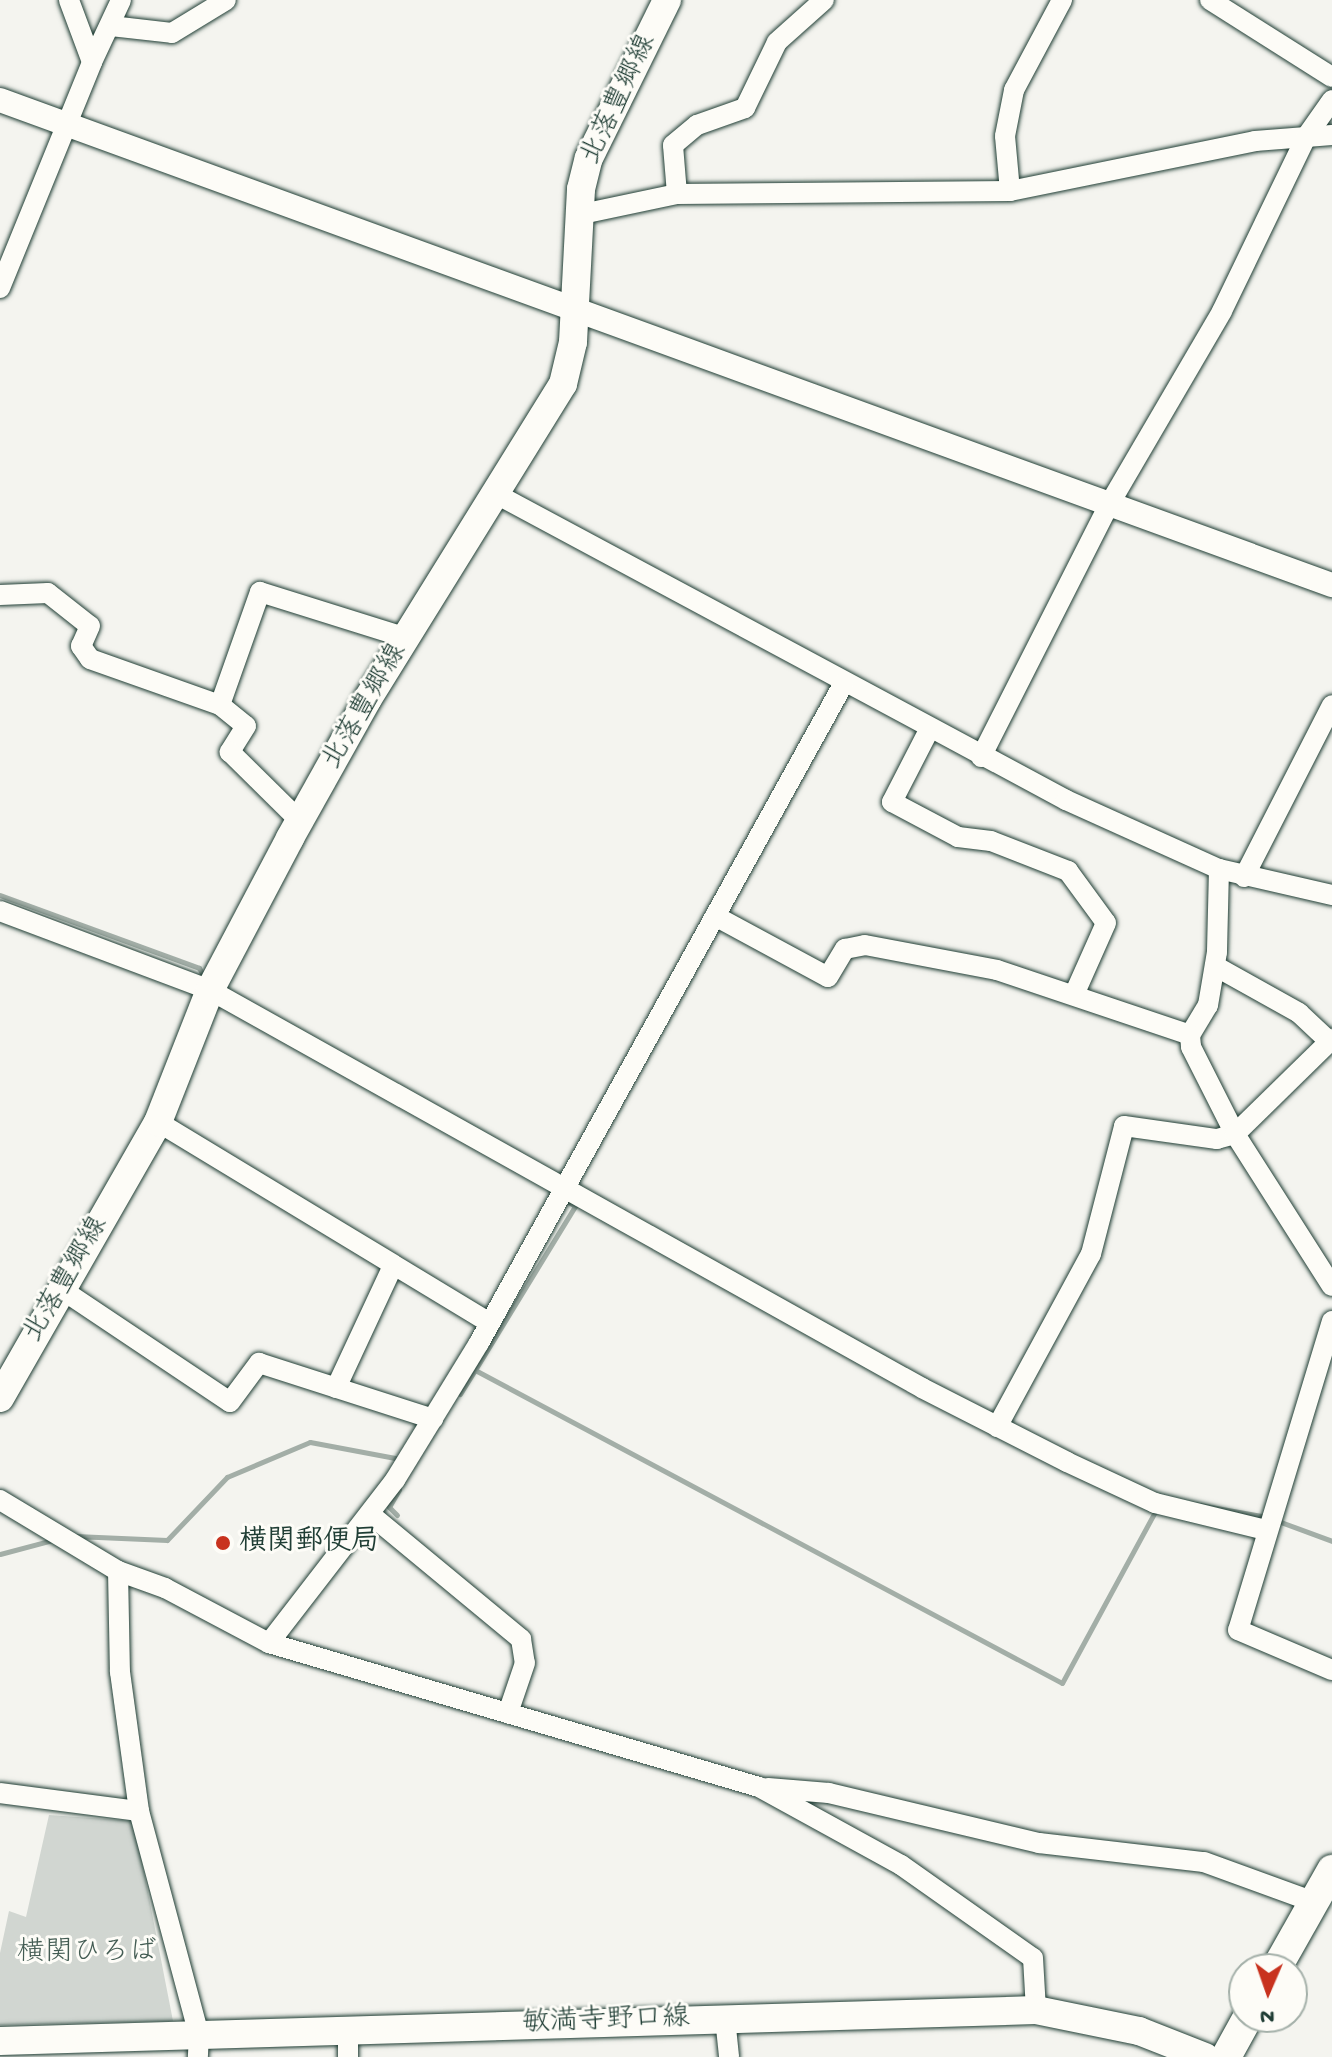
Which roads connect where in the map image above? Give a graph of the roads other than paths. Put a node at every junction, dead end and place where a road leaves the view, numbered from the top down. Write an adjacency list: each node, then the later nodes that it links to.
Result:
1 (69, 0): 9 (street)
2 (121, 0): 8 (street)
3 (226, 0): 8 (street)
4 (667, 0): 18 (main road, 北落豊郷線)
5 (824, 0): 17 (street)
6 (1062, 0): 16 (street)
7 (1210, 0): 10 (street)
8 (111, 26): 9 (street)
9 (92, 62): 13 (street)
10 (1332, 77)
11 (0, 100): 13 (street)
12 (1332, 100): 15 (street)
13 (68, 125): 19 (street); 20 (street)
14 (1332, 135): 15 (street)
15 (1306, 137): 16 (street); 22 (street)
16 (1010, 191): 17 (street)
17 (677, 194): 18 (street)
18 (582, 214): 20 (main road, 北落豊郷線)
19 (0, 288)
20 (577, 307): 21 (main road, 北落豊郷線); 22 (street)
21 (498, 495): 25 (main road, 北落豊郷線); 26 (street)
22 (1110, 503): 23 (street); 30 (street)
23 (1332, 585)
24 (0, 595): 27 (street)
25 (407, 638): 27 (street); 31 (main road, 北落豊郷線)
26 (844, 683): 29 (street); 36 (street)
27 (220, 705): 31 (street)
28 (1332, 705): 33 (street)
29 (929, 730): 30 (street); 39 (street)
30 (981, 757): 32 (street)
31 (300, 821): 38 (main road, 北落豊郷線)
32 (1219, 869): 33 (street); 37 (street)
33 (1244, 877): 34 (street)
34 (1332, 895)
35 (0, 911): 38 (street)
36 (715, 916): 39 (street); 44 (street)
37 (1215, 966): 40 (street); 41 (street)
38 (210, 990): 42 (main road, 北落豊郷線); 44 (street)
39 (1074, 995): 40 (street)
40 (1190, 1035): 43 (street)
41 (1331, 1040): 43 (street)
42 (158, 1122): 45 (street); 47 (main road, 北落豊郷線)
43 (1235, 1134): 46 (street); 53 (street)
44 (565, 1188): 49 (street); 53 (street)
45 (393, 1266): 49 (street); 50 (street)
46 (1332, 1286)
47 (61, 1289): 50 (street); 51 (main road, 北落豊郷線)
48 (1332, 1321): 56 (street)
49 (490, 1323): 52 (street)
50 (336, 1388): 52 (street)
51 (0, 1398)
52 (433, 1419): 55 (street)
53 (997, 1427): 56 (street)
54 (0, 1500): 57 (street)
55 (371, 1515): 58 (street); 60 (street)
56 (1266, 1530): 59 (street)
57 (118, 1571): 58 (street); 63 (street)
58 (269, 1643): 60 (street)
59 (1332, 1670)
60 (508, 1713): 61 (street)
61 (759, 1787): 65 (street); 67 (street)
62 (0, 1793): 63 (street)
63 (139, 1811): 72 (street)
64 (1332, 1870): 65 (main road)
65 (1314, 1902): 66 (main road)
66 (1285, 1953)
67 (1036, 2010): 68 (main road, 敏満寺野口線); 75 (main road, 敏満寺野口線)
68 (725, 2018): 69 (main road, 敏満寺野口線); 74 (street)
69 (348, 2028): 72 (main road, 敏満寺野口線); 73 (street)
70 (1239, 2033): 76 (main road)
71 (0, 2041): 72 (main road, 敏満寺野口線)
72 (199, 2046)
73 (348, 2057)
74 (729, 2057)
75 (1205, 2057)
76 (1226, 2057)

